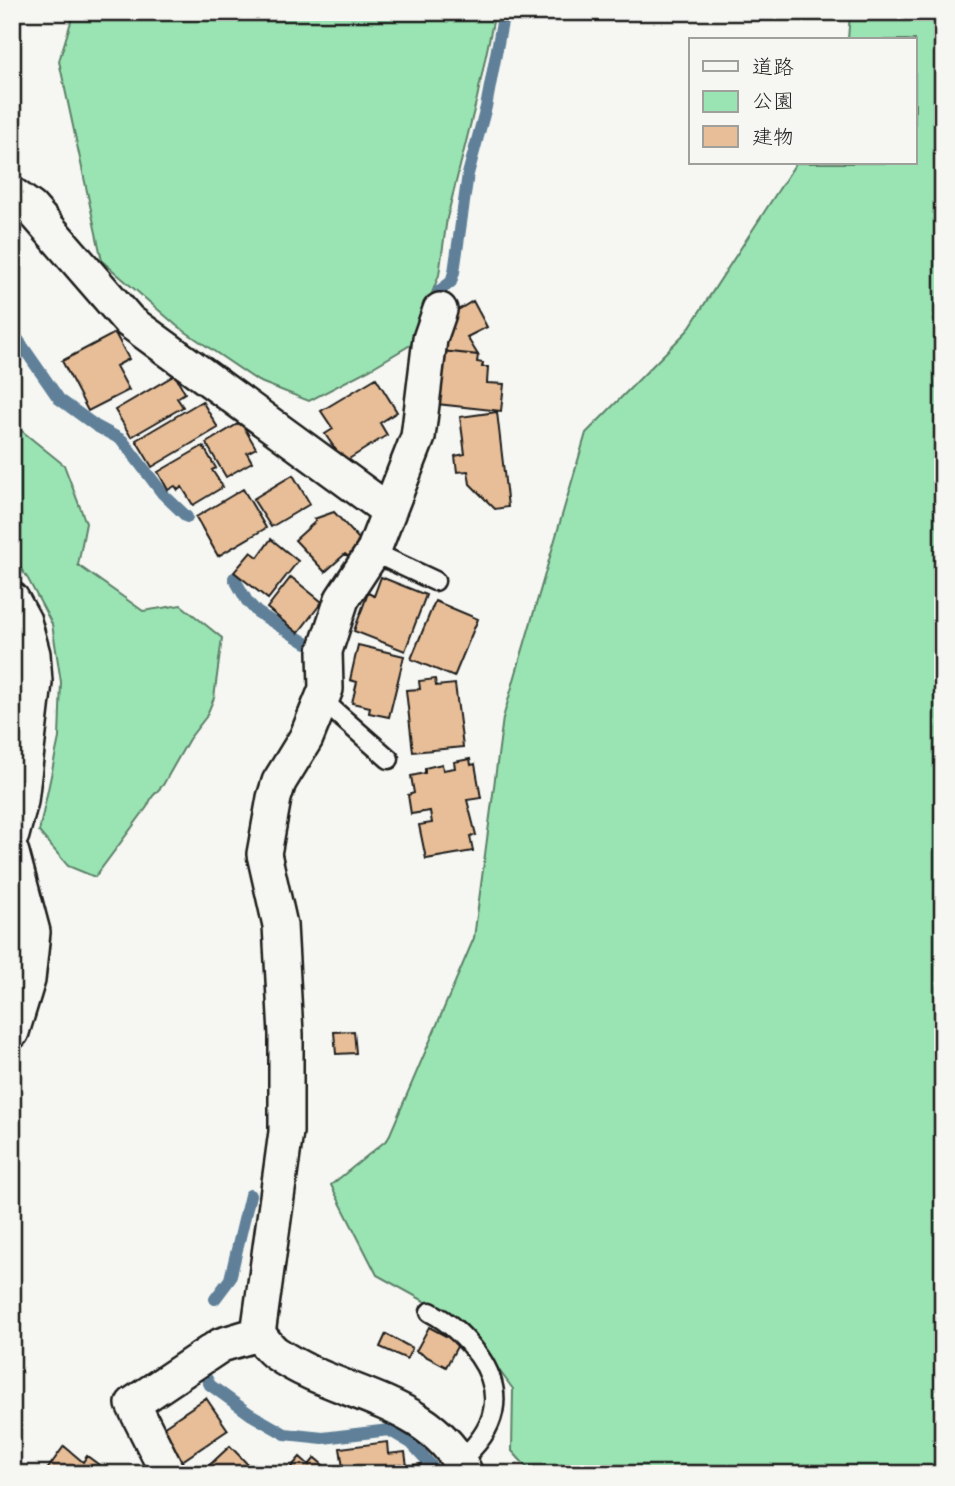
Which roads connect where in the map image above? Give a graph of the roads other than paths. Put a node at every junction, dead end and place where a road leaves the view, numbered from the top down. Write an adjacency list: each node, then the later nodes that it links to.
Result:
1 (12, 194): 3 (street)
2 (440, 310): 3 (street)
3 (389, 511): 4 (street)
4 (373, 552): 5 (lane); 7 (street)
5 (435, 581)
6 (12, 599): 8 (street)
7 (320, 703): 9 (lane); 15 (street)
8 (21, 719): 10 (street)
9 (389, 759)
10 (12, 835)
11 (12, 853): 12 (street)
12 (20, 981): 13 (street)
13 (12, 1032)
14 (430, 1312): 16 (lane)
15 (258, 1334): 16 (street); 17 (street)
16 (463, 1467)
17 (167, 1474)

